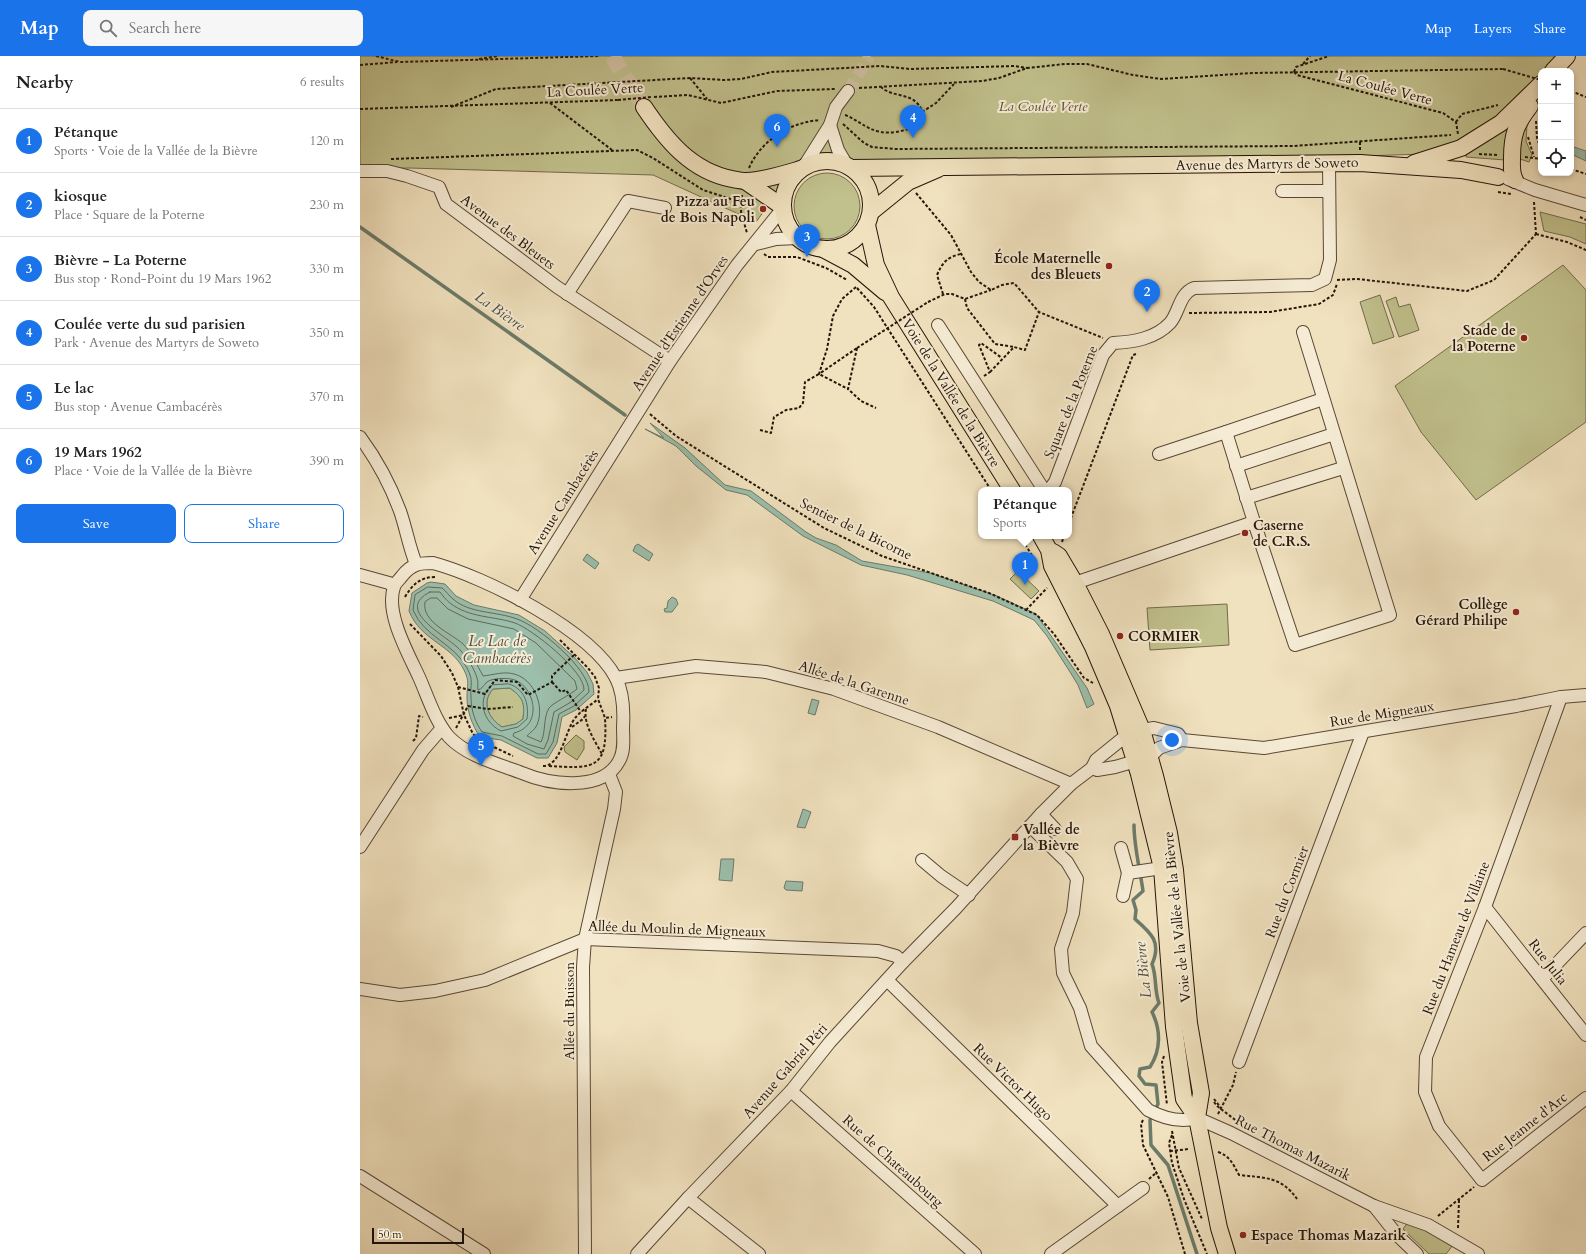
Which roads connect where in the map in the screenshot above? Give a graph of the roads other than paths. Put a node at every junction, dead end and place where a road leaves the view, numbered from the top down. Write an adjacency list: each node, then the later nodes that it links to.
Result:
1 (1567, 56): 3 (main road)
2 (1577, 56): 4 (main road)
3 (1556, 68)
4 (1566, 68)
5 (1538, 88): 11 (main road)
6 (1538, 89): 18 (main road)
7 (848, 91): 9 (street)
8 (647, 102): 16 (main road)
9 (831, 122): 12 (street); 14 (street)
10 (1329, 163): 11 (main road, Avenue des Martyrs de Soweto); 13 (main road, Avenue des Martyrs de Soweto); 20 (street)
11 (1408, 165): 17 (main road, Avenue des Martyrs de Soweto)
12 (850, 167): 13 (main road, Avenue des Martyrs de Soweto); 14 (main road); 24 (main road)
13 (943, 167): 24 (main road, Avenue des Martyrs de Soweto)
14 (802, 169): 16 (main road); 22 (main road)
15 (360, 171): 28 (street, Avenue des Bleuets)
16 (747, 175): 22 (main road)
17 (1498, 177): 18 (street, Avenue des Martyrs de Soweto)
18 (1515, 180): 21 (street, Avenue des Martyrs de Soweto)
19 (1282, 191): 20 (street)
20 (1329, 191): 43 (street, Square de la Poterne)
21 (1586, 205)
22 (783, 207): 25 (main road); 26 (street, Avenue d'Estienne d'Orves)
23 (665, 208): 28 (street)
24 (869, 218): 27 (main road); 29 (main road, Voie de la Vallée de la Bièvre)
25 (798, 238): 26 (street); 27 (main road)
26 (756, 244): 32 (street, Avenue d'Estienne d'Orves)
27 (823, 249): 29 (main road, Voie de la Vallée de la Bièvre)
28 (567, 294): 32 (street, Avenue des Bleuets)
29 (890, 297): 41 (main road, Voie de la Vallée de la Bièvre)
30 (938, 325): 42 (street)
31 (1303, 332): 33 (street)
32 (670, 361): 34 (street, Avenue d'Estienne d'Orves)
33 (1323, 400): 35 (street); 36 (street)
34 (632, 421): 52 (street, Avenue Cambacérès)
35 (1226, 432): 38 (street); 39 (street)
36 (1334, 434): 39 (street); 40 (street)
37 (360, 437): 48 (street)
38 (1159, 454)
39 (1236, 466): 44 (street)
40 (1344, 468): 44 (street); 45 (street)
41 (1010, 487)
42 (1042, 487)
43 (1050, 487)
44 (1246, 498): 45 (street)
45 (1254, 522): 50 (street)
46 (1043, 539): 47 (main road, Voie de la Vallée de la Bièvre)
47 (1049, 550): 50 (main road, Voie de la Vallée de la Bièvre); 58 (main road, Voie de la Vallée de la Bièvre)
48 (416, 564): 51 (street); 52 (street)
49 (360, 575): 51 (street)
50 (1075, 584): 58 (main road, Voie de la Vallée de la Bièvre)
51 (394, 586): 56 (street)
52 (520, 600): 53 (street)
53 (616, 678): 62 (street); 63 (street, Allée de la Garenne)
54 (1586, 695): 55 (street, Rue de Migneaux)
55 (1561, 697): 57 (street, Rue de Migneaux); 74 (street, Rue du Hameau de Villaine)
56 (443, 723): 62 (street); 67 (street)
57 (1364, 732): 59 (street, Rue de Migneaux); 82 (street, Rue du Cormier)
58 (1132, 735): 59 (street, Rue de Migneaux); 60 (main road, Voie de la Vallée de la Bièvre); 61 (street)
59 (1182, 740): 60 (street, Rue de Migneaux)
60 (1147, 755): 61 (street, Rue de Migneaux); 70 (main road, Voie de la Vallée de la Bièvre); 85 (main road, Voie de la Vallée de la Bièvre)
61 (1092, 768): 63 (street, Avenue Gabriel Péri)
62 (609, 774): 76 (street, Allée du Buisson)
63 (1071, 784): 64 (street, Avenue Gabriel Péri)
64 (1041, 814): 65 (street, Avenue Gabriel Péri); 66 (street)
65 (1030, 826): 72 (street, Avenue Gabriel Péri); 85 (street)
66 (1055, 829)
67 (360, 847)
68 (1121, 848): 71 (street)
69 (922, 860): 72 (street)
70 (1162, 868): 71 (street); 85 (main road, Voie de la Vallée de la Bièvre)
71 (1136, 872): 73 (street)
72 (969, 895): 77 (street, Avenue Gabriel Péri)
73 (1122, 896)
74 (1485, 907): 78 (street, Rue Julia); 87 (street, Rue du Hameau de Villaine)
75 (1586, 934): 78 (street)
76 (585, 939): 77 (street, Allée du Moulin de Migneaux); 80 (street, Allée du Moulin de Migneaux); 93 (street, Allée du Buisson)
77 (903, 962): 79 (street, Avenue Gabriel Péri)
78 (1542, 979): 81 (street, Rue Julia)
79 (887, 980): 83 (street, Avenue Gabriel Péri); 90 (street, Rue Victor Hugo)
80 (360, 989)
81 (1586, 1035)
82 (1239, 1062)
83 (791, 1091): 89 (street, Avenue Gabriel Péri); 96 (street, Rue de Chateaubourg)
84 (1586, 1098): 87 (street, Rue Jeanne d'Arc)
85 (1197, 1118): 91 (street, Rue Thomas Mazarik); 98 (main road, Voie de la Vallée de la Bièvre)
86 (360, 1176): 92 (street)
87 (1482, 1180)
88 (1143, 1188): 90 (street)
89 (688, 1198): 94 (street, Avenue Gabriel Péri); 95 (street)
90 (1118, 1206): 97 (street)
91 (1374, 1206): 99 (street, Rue Thomas Mazarik); 100 (street, Rue Thomas Mazarik)
92 (482, 1254)
93 (585, 1254)
94 (637, 1254)
95 (759, 1254)
96 (975, 1254)
97 (1051, 1254)
98 (1228, 1254)
99 (1417, 1254)
100 (1478, 1254)

